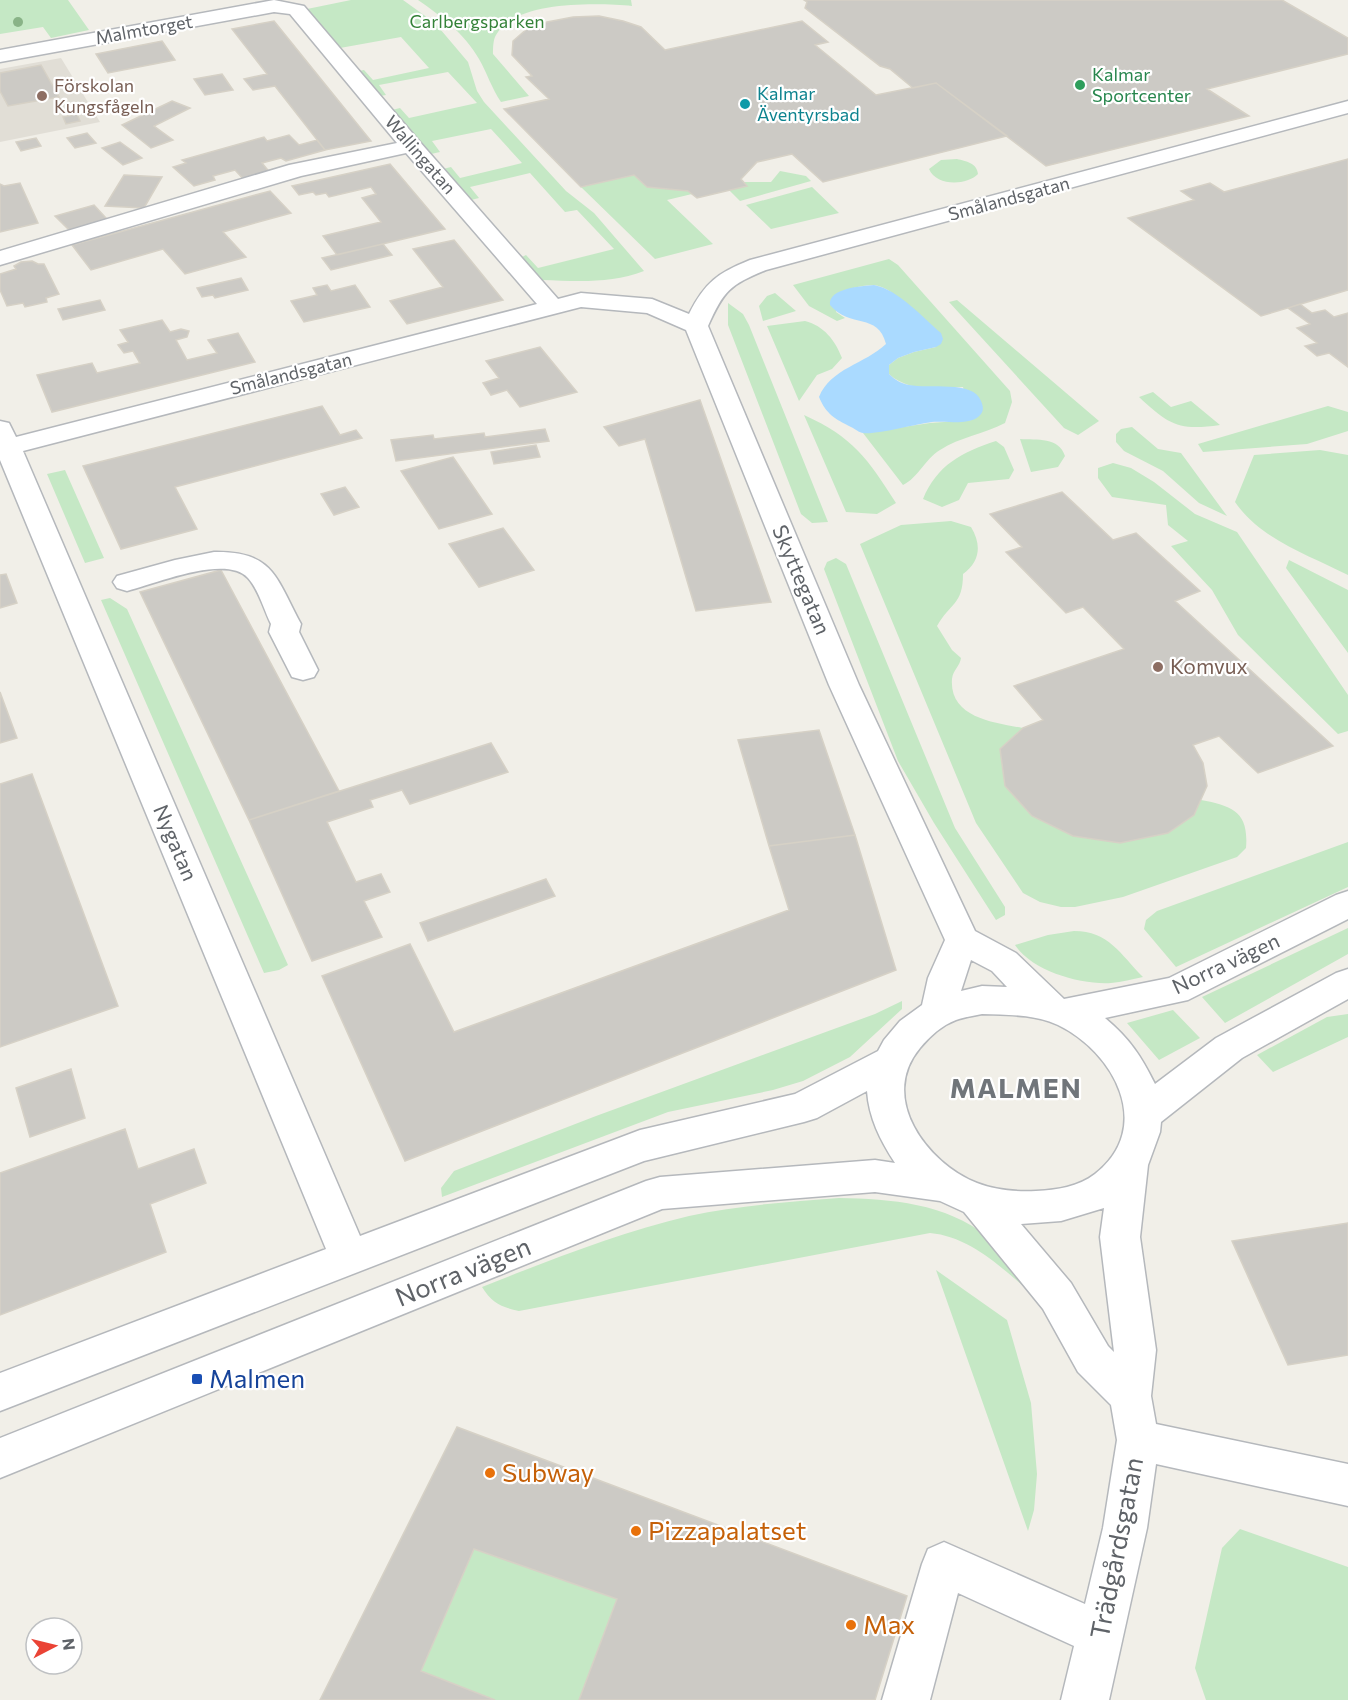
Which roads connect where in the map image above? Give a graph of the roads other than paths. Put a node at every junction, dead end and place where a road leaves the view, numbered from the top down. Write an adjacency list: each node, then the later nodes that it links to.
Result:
1 (287, 7): 2 (street, Malmtorget); 4 (street, Wallingatan)
2 (0, 56)
3 (1348, 107): 7 (street, Smålandsgatan)
4 (411, 146): 5 (street); 6 (street, Wallingatan)
5 (0, 258)
6 (552, 306): 7 (street, Smålandsgatan); 8 (street, Smålandsgatan)
7 (696, 326): 12 (street, Skyttegatan)
8 (2, 442): 20 (street, Nygatan)
9 (127, 582): 10 (street)
10 (303, 670)
11 (1348, 904): 14 (street, Norra vägen)
12 (962, 940): 14 (street); 15 (street)
13 (1348, 983): 17 (street)
14 (1055, 1010): 15 (street, Norra vägen); 17 (street, Norra vägen)
15 (938, 1012): 16 (street, Norra vägen)
16 (891, 1060): 19 (street, Norra vägen); 20 (street, Norra vägen)
17 (1145, 1113): 18 (street, Norra vägen)
18 (1129, 1165): 19 (street, Norra vägen); 22 (street, Trädgårdsgatan)
19 (962, 1193): 22 (street); 24 (street, Norra vägen)
20 (349, 1257): 21 (street, Norra vägen)
21 (0, 1392)
22 (1130, 1396): 23 (street, Trädgårdsgatan)
23 (1138, 1440): 25 (street); 26 (street, Trädgårdsgatan)
24 (0, 1458)
25 (1348, 1485)
26 (1100, 1635): 27 (street); 28 (street, Trädgårdsgatan)
27 (906, 1700)
28 (1085, 1700)

